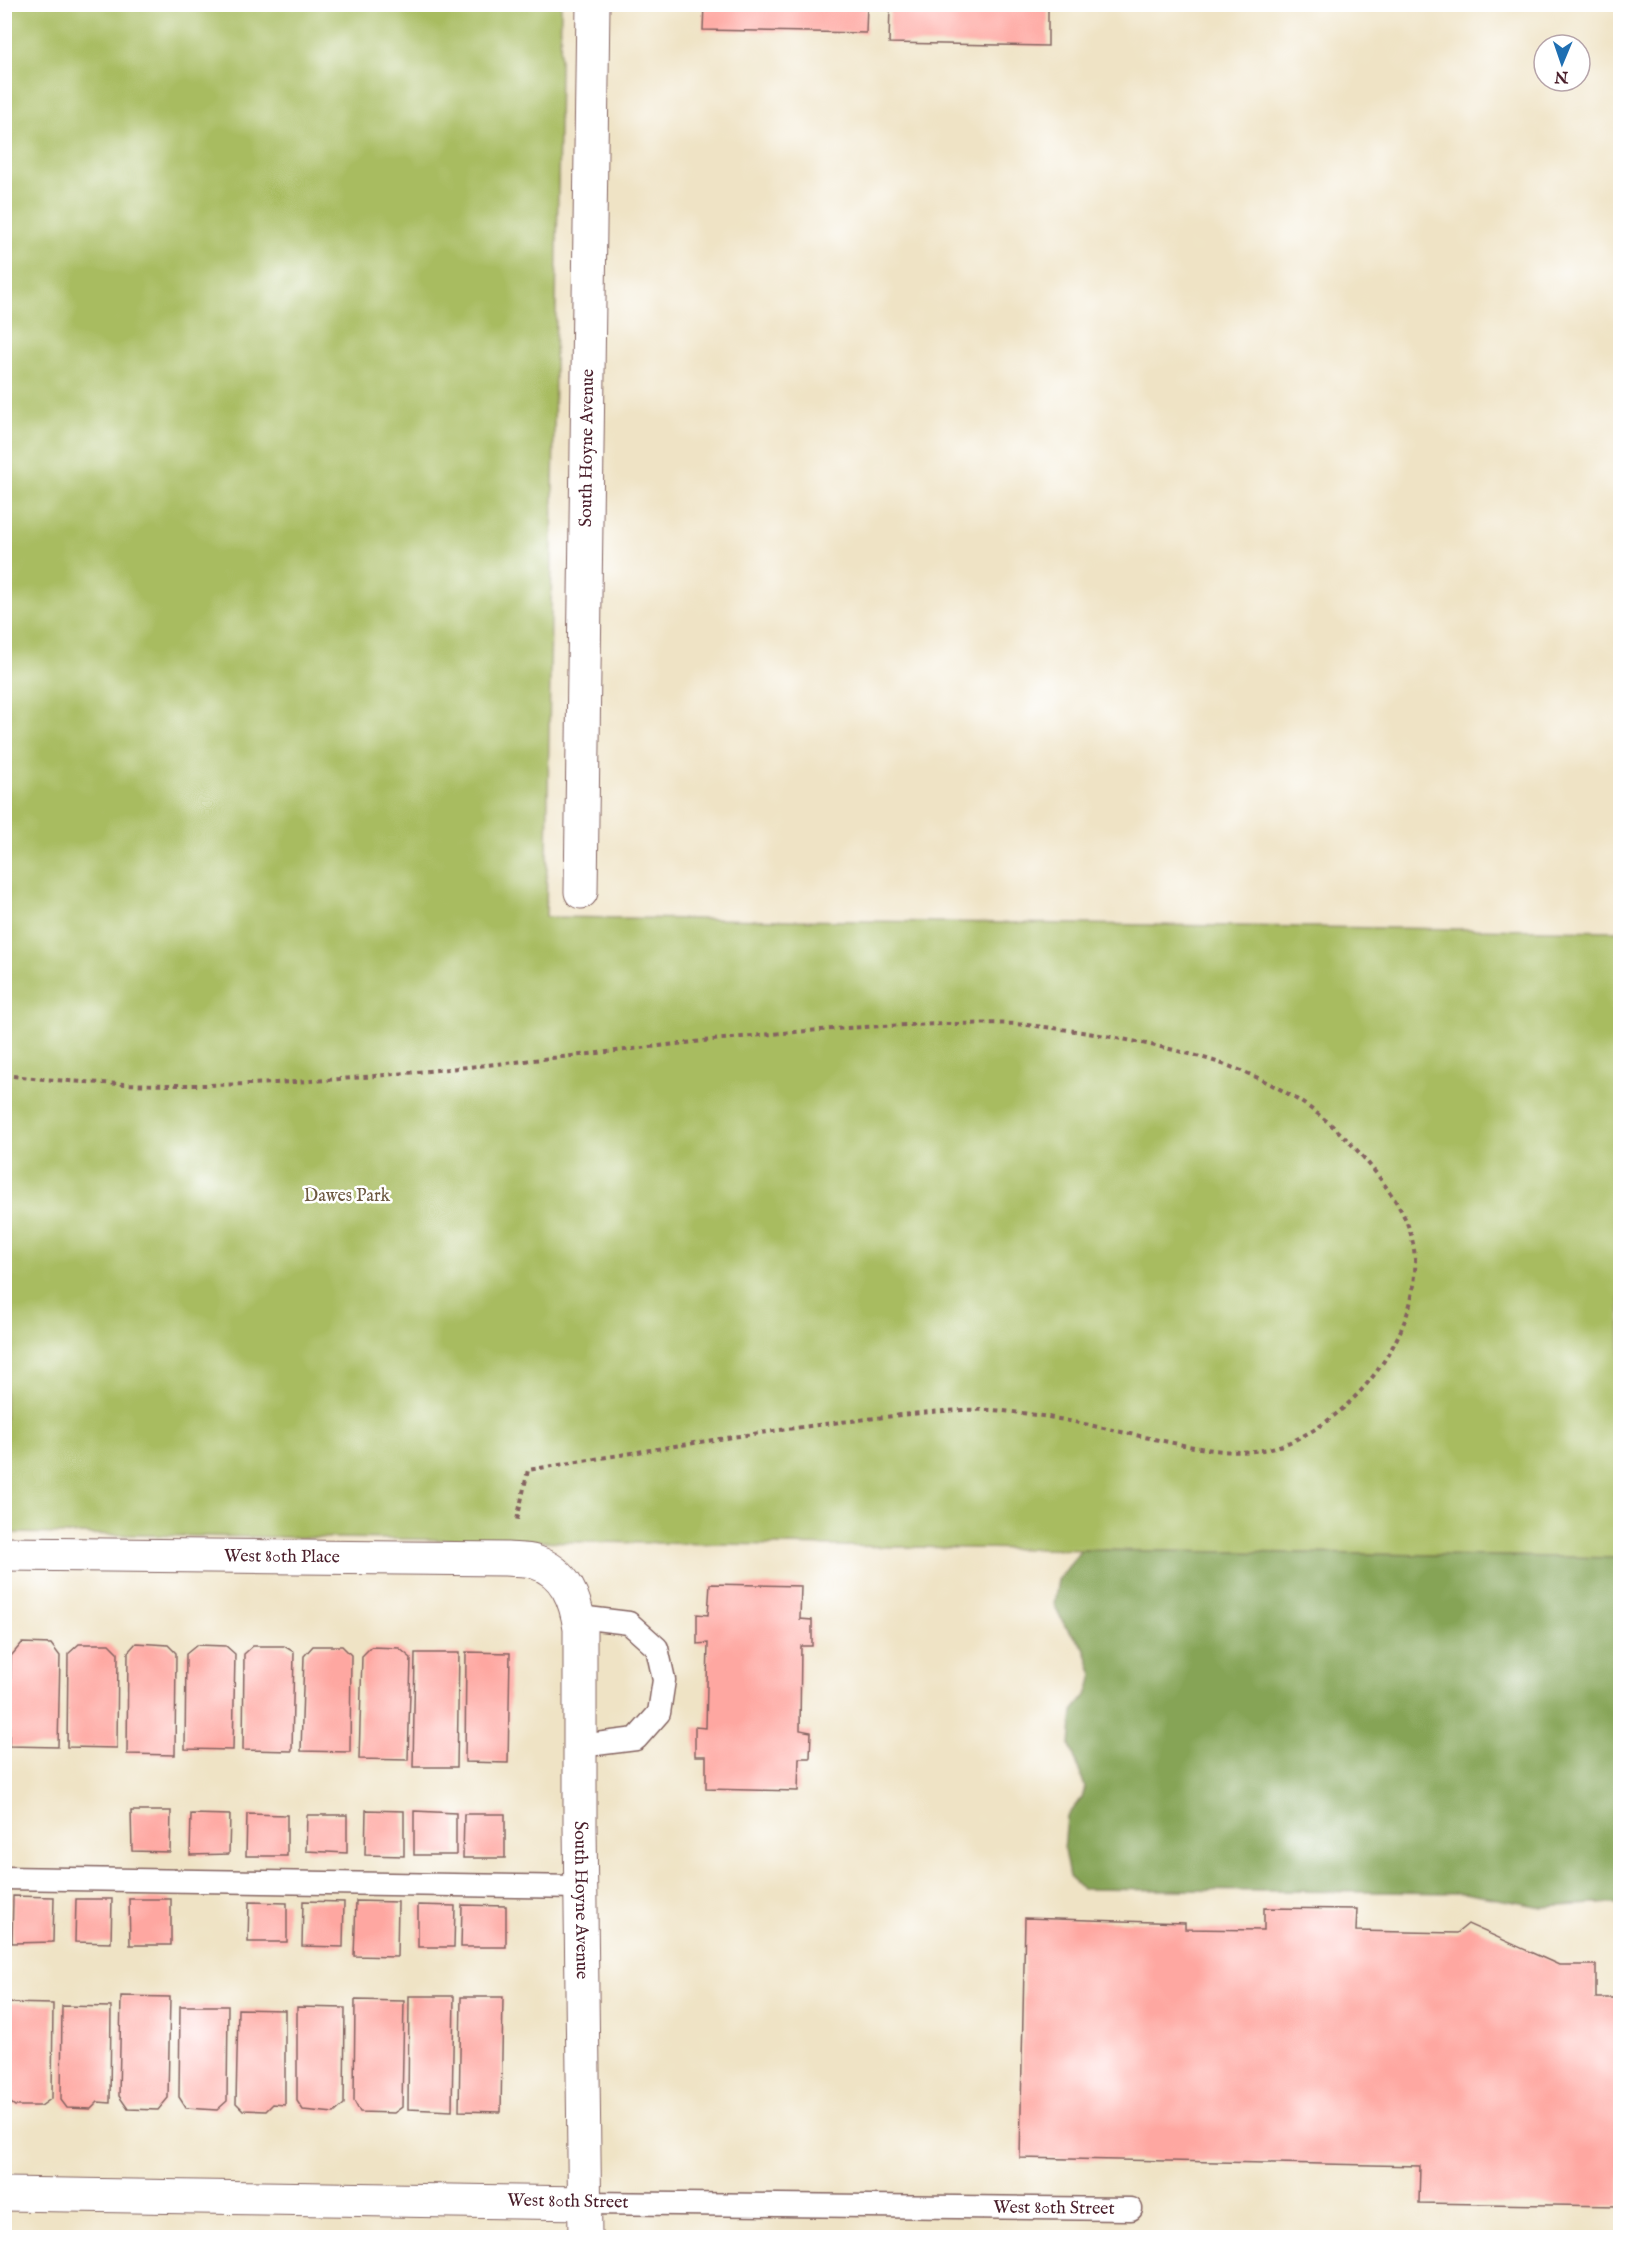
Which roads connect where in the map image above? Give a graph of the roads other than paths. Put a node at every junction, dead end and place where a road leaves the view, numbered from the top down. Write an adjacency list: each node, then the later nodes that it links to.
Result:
1 (593, 4): 2 (street, South Hoyne Avenue)
2 (581, 892)
3 (4, 1554): 4 (street, West 80th Place)
4 (555, 1572): 5 (street, South Hoyne Avenue)
5 (579, 1617): 6 (street, South Hoyne Avenue); 6 (lane)
6 (580, 1746): 8 (street, South Hoyne Avenue)
7 (4, 1878): 8 (lane)
8 (580, 1887): 10 (street, South Hoyne Avenue)
9 (4, 2194): 10 (street, West 80th Street)
10 (586, 2203): 11 (lane, West 80th Street); 12 (street, South Hoyne Avenue)
11 (1131, 2209)
12 (585, 2238)

